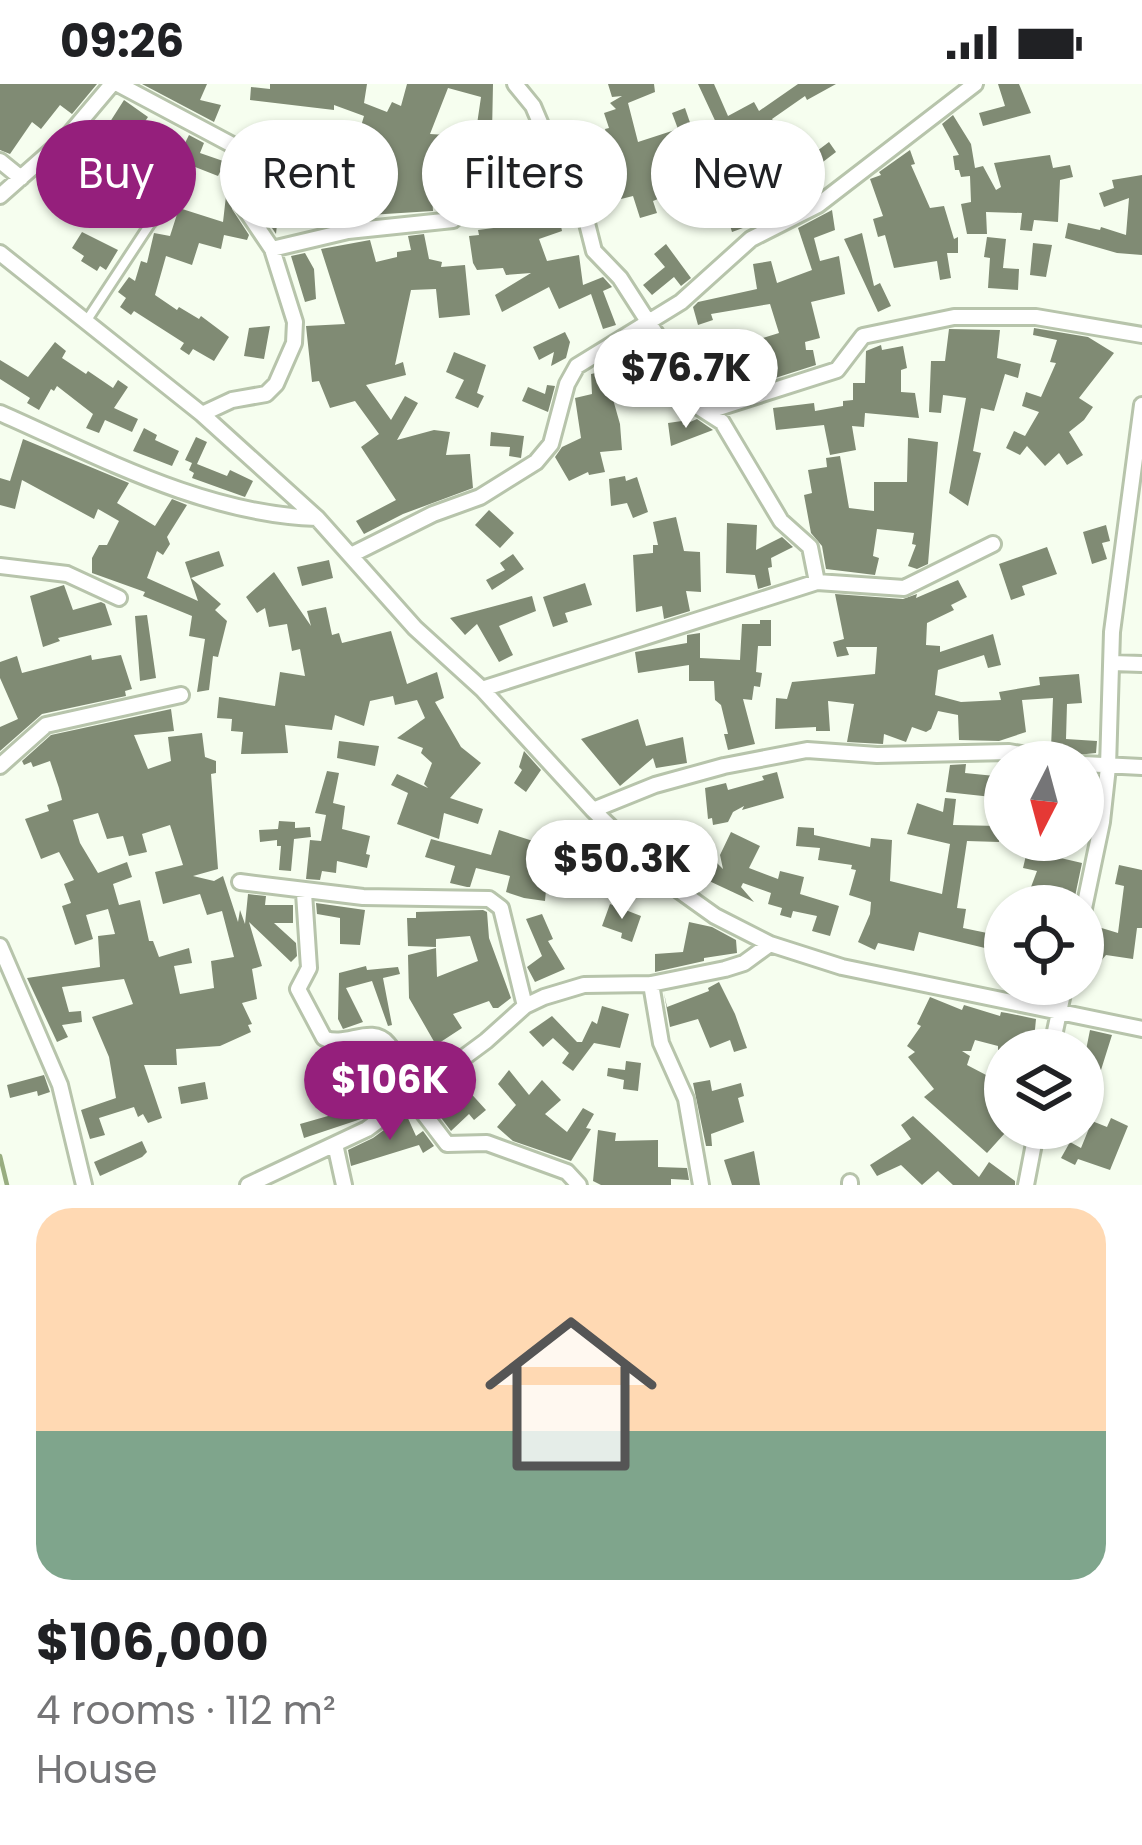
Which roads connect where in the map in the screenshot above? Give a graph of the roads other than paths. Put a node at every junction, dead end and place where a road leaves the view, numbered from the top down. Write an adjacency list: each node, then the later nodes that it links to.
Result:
1 (115, 84): 5 (street); 9 (street)
2 (515, 84): 12 (street)
3 (975, 84): 12 (street)
4 (0, 161): 5 (street)
5 (21, 178): 6 (street)
6 (0, 196)
7 (422, 223): 9 (street)
8 (147, 228): 11 (lane)
9 (272, 249): 17 (street)
10 (1, 258): 11 (street)
11 (86, 322): 17 (street)
12 (649, 322): 15 (street); 21 (street)
13 (1142, 335): 15 (street)
14 (1142, 405): 18 (street)
15 (709, 411): 23 (street)
16 (0, 413): 19 (street)
17 (202, 414): 19 (street)
18 (1134, 516): 25 (street)
19 (317, 518): 21 (street)
20 (993, 544): 23 (street)
21 (351, 555): 27 (street)
22 (0, 566): 24 (street)
23 (817, 582): 27 (street)
24 (119, 598)
25 (1112, 663): 26 (street); 32 (street)
26 (1142, 664)
27 (482, 689): 34 (street)
28 (181, 695): 30 (street)
29 (984, 752): 34 (street)
30 (0, 766)
31 (1104, 767): 32 (street)
32 (1108, 767): 33 (street); 36 (street)
33 (1142, 767)
34 (592, 810): 38 (street)
35 (240, 882): 37 (street)
36 (1089, 885)
37 (304, 892): 42 (street); 46 (street)
38 (770, 944): 40 (street); 43 (street)
39 (0, 946): 49 (street)
40 (651, 984): 42 (street); 53 (street)
41 (1059, 1005): 43 (street)
42 (525, 1006): 46 (street)
43 (1058, 1010): 44 (street); 45 (street)
44 (1055, 1029)
45 (1142, 1029)
46 (414, 1097): 47 (street); 52 (street)
47 (335, 1144): 50 (street); 51 (street)
48 (1032, 1149): 54 (street)
49 (84, 1185)
50 (248, 1185)
51 (344, 1185)
52 (579, 1185)
53 (701, 1185)
54 (1026, 1185)

